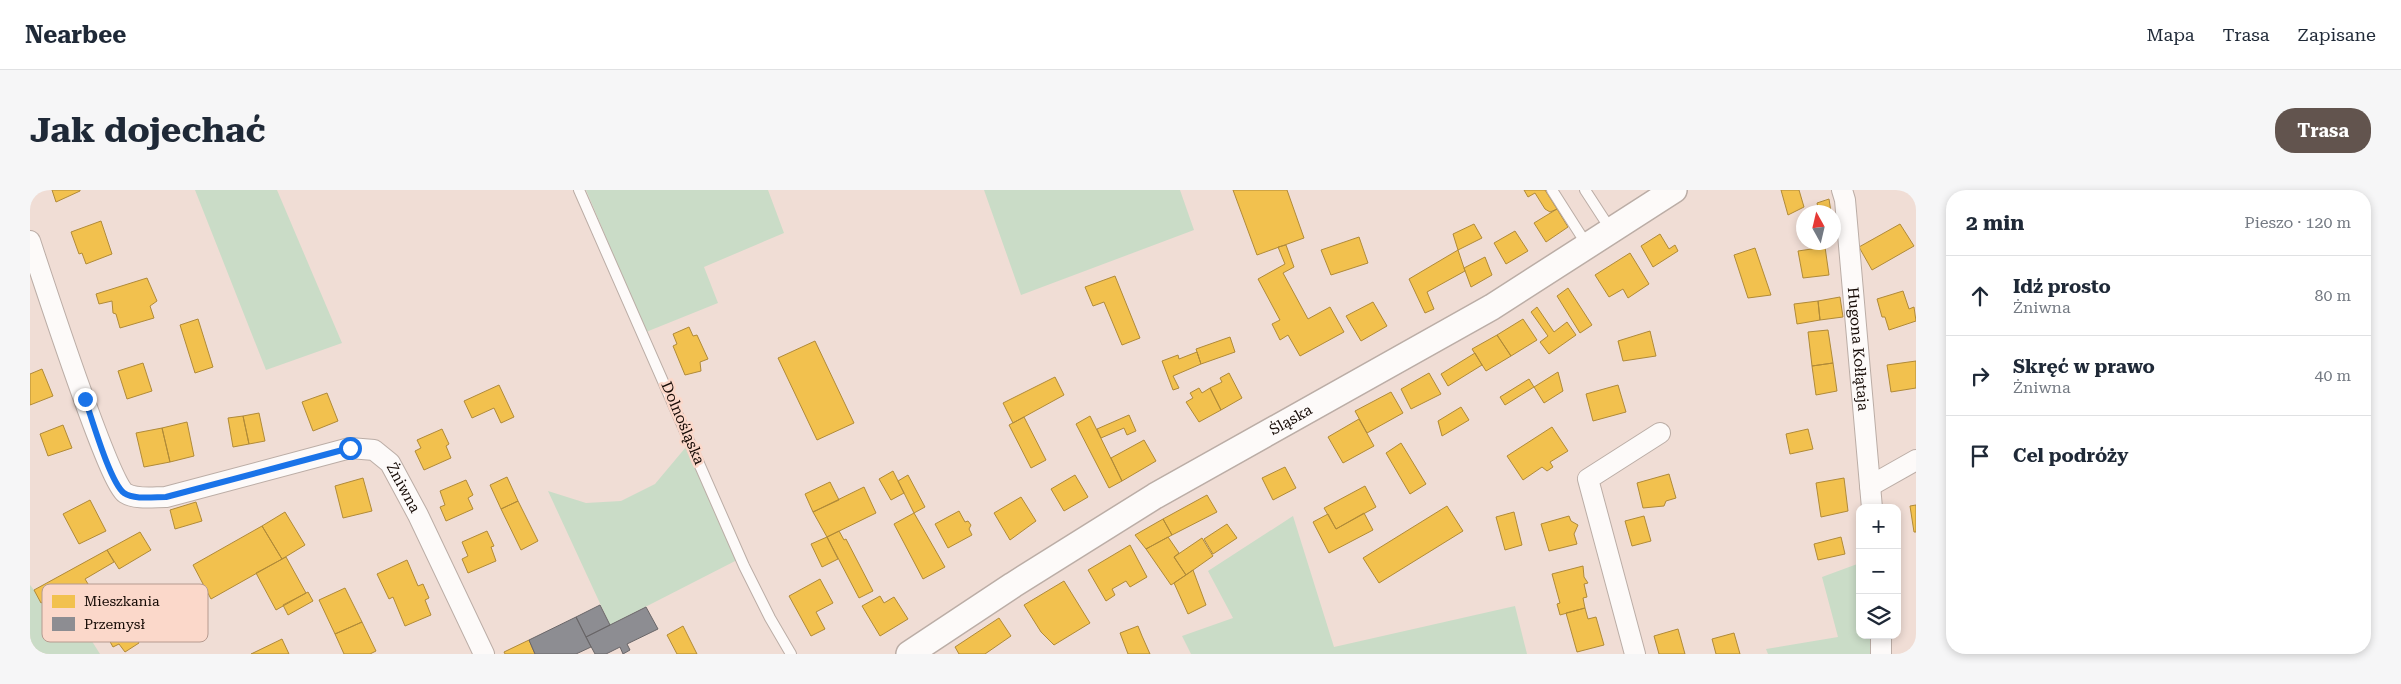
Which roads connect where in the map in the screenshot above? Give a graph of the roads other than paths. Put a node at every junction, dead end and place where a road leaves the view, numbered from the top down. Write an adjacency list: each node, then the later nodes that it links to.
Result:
1 (579, 190): 15 (lane, Dolnośląska)
2 (1552, 190): 8 (lane)
3 (1585, 190): 6 (lane)
4 (1674, 190): 6 (street, Śląska)
5 (1842, 190): 11 (street, Hugona Kołłątaja)
6 (1612, 231): 8 (street, Śląska)
7 (30, 241): 14 (street, Żniwna)
8 (1588, 246): 16 (street, Śląska)
9 (1660, 433): 17 (street)
10 (1916, 460): 11 (street)
11 (1870, 486): 12 (street, Hugona Kołłątaja)
12 (1872, 504)
13 (1881, 639): 18 (street)
14 (484, 654)
15 (791, 654)
16 (909, 654)
17 (1635, 654)
18 (1880, 654)

